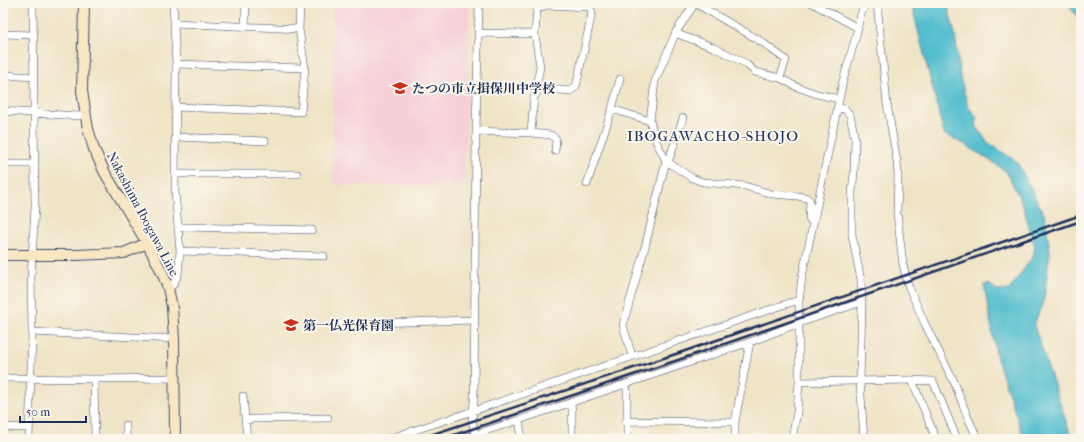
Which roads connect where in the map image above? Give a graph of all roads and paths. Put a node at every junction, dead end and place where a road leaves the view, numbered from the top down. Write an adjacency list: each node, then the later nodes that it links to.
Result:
1 (33, 3): 19 (street)
2 (84, 3): 33 (main road, Nakashima Ibogawa Line)
3 (173, 3): 11 (street)
4 (246, 3): 12 (street)
5 (300, 3): 14 (street)
6 (479, 3): 16 (street)
7 (695, 3): 15 (street); 24 (street)
8 (812, 3): 13 (street)
9 (865, 3): 13 (street)
10 (877, 3): 100 (street)
11 (174, 23): 12 (street); 20 (street)
12 (245, 27): 14 (street)
13 (858, 28): 27 (street)
14 (299, 29): 21 (street)
15 (676, 32): 24 (street); 35 (street)
16 (478, 33): 18 (street); 36 (street)
17 (3, 34): 19 (street)
18 (535, 34): 26 (street); 26 (street)
19 (34, 35): 23 (street)
20 (176, 64): 21 (street); 28 (street)
21 (305, 68): 28 (street)
22 (3, 75): 23 (street)
23 (34, 77): 32 (street)
24 (780, 78): 27 (street)
25 (620, 79): 30 (street)
26 (540, 88): 37 (street)
27 (839, 99): 29 (street)
28 (176, 107): 38 (street)
29 (838, 108): 47 (street); 57 (street)
30 (612, 109): 35 (street); 46 (street)
31 (3, 111): 32 (street)
32 (34, 113): 33 (street); 43 (street)
33 (85, 115): 50 (main road, Nakashima Ibogawa Line)
34 (683, 118): 41 (street)
35 (650, 121): 41 (street)
36 (476, 131): 37 (street); 58 (street)
37 (531, 133): 40 (street)
38 (176, 137): 39 (street); 44 (street)
39 (265, 141)
40 (555, 151)
41 (667, 162): 47 (street); 64 (street)
42 (3, 164): 43 (street)
43 (35, 164): 53 (street)
44 (175, 174): 45 (street); 48 (street)
45 (297, 174)
46 (587, 184)
47 (812, 225): 56 (street)
48 (178, 229): 49 (street); 51 (street)
49 (312, 230)
50 (147, 243): 53 (main road); 55 (main road, Nakashima Ibogawa Line)
51 (180, 251): 54 (street); 55 (street)
52 (3, 255): 53 (main road)
53 (32, 255): 61 (street)
54 (324, 256)
55 (168, 288): 62 (main road, Nakashima Ibogawa Line)
56 (799, 301): 59 (street); 64 (street)
57 (862, 302): 59 (street); 71 (street)
58 (474, 320): 60 (street); 75 (street)
59 (799, 323): 63 (street); 70 (street)
60 (338, 324)
61 (32, 332): 62 (street); 67 (street)
62 (174, 339): 66 (main road, Nakashima Ibogawa Line)
63 (750, 342): 72 (street); 80 (street)
64 (632, 356): 75 (street)
65 (3, 378): 67 (street)
66 (174, 378): 68 (street); 88 (main road, Nakashima Ibogawa Line)
67 (30, 379): 68 (street); 83 (street)
68 (94, 379): 86 (street)
69 (912, 380): 71 (street); 98 (street); 99 (street)
70 (800, 382): 71 (street); 96 (street)
71 (860, 382): 97 (street)
72 (625, 384): 74 (street); 79 (street)
73 (243, 396): 77 (street)
74 (570, 403): 78 (street); 93 (street)
75 (473, 411): 84 (street); 90 (street)
76 (328, 418): 77 (street)
77 (245, 420): 89 (street)
78 (519, 420): 84 (street); 92 (street)
79 (626, 421): 80 (street); 94 (street)
80 (735, 422): 95 (street)
81 (126, 424): 87 (street)
82 (3, 427): 83 (street)
83 (29, 428): 85 (street)
84 (476, 437): 91 (street)
85 (29, 439)
86 (95, 439)
87 (126, 439)
88 (174, 439)
89 (247, 439)
90 (388, 439)
91 (461, 439)
92 (521, 439)
93 (572, 439)
94 (627, 439)
95 (735, 439)
96 (792, 439)
97 (864, 439)
98 (936, 439)
99 (957, 439)
100 (978, 439)

